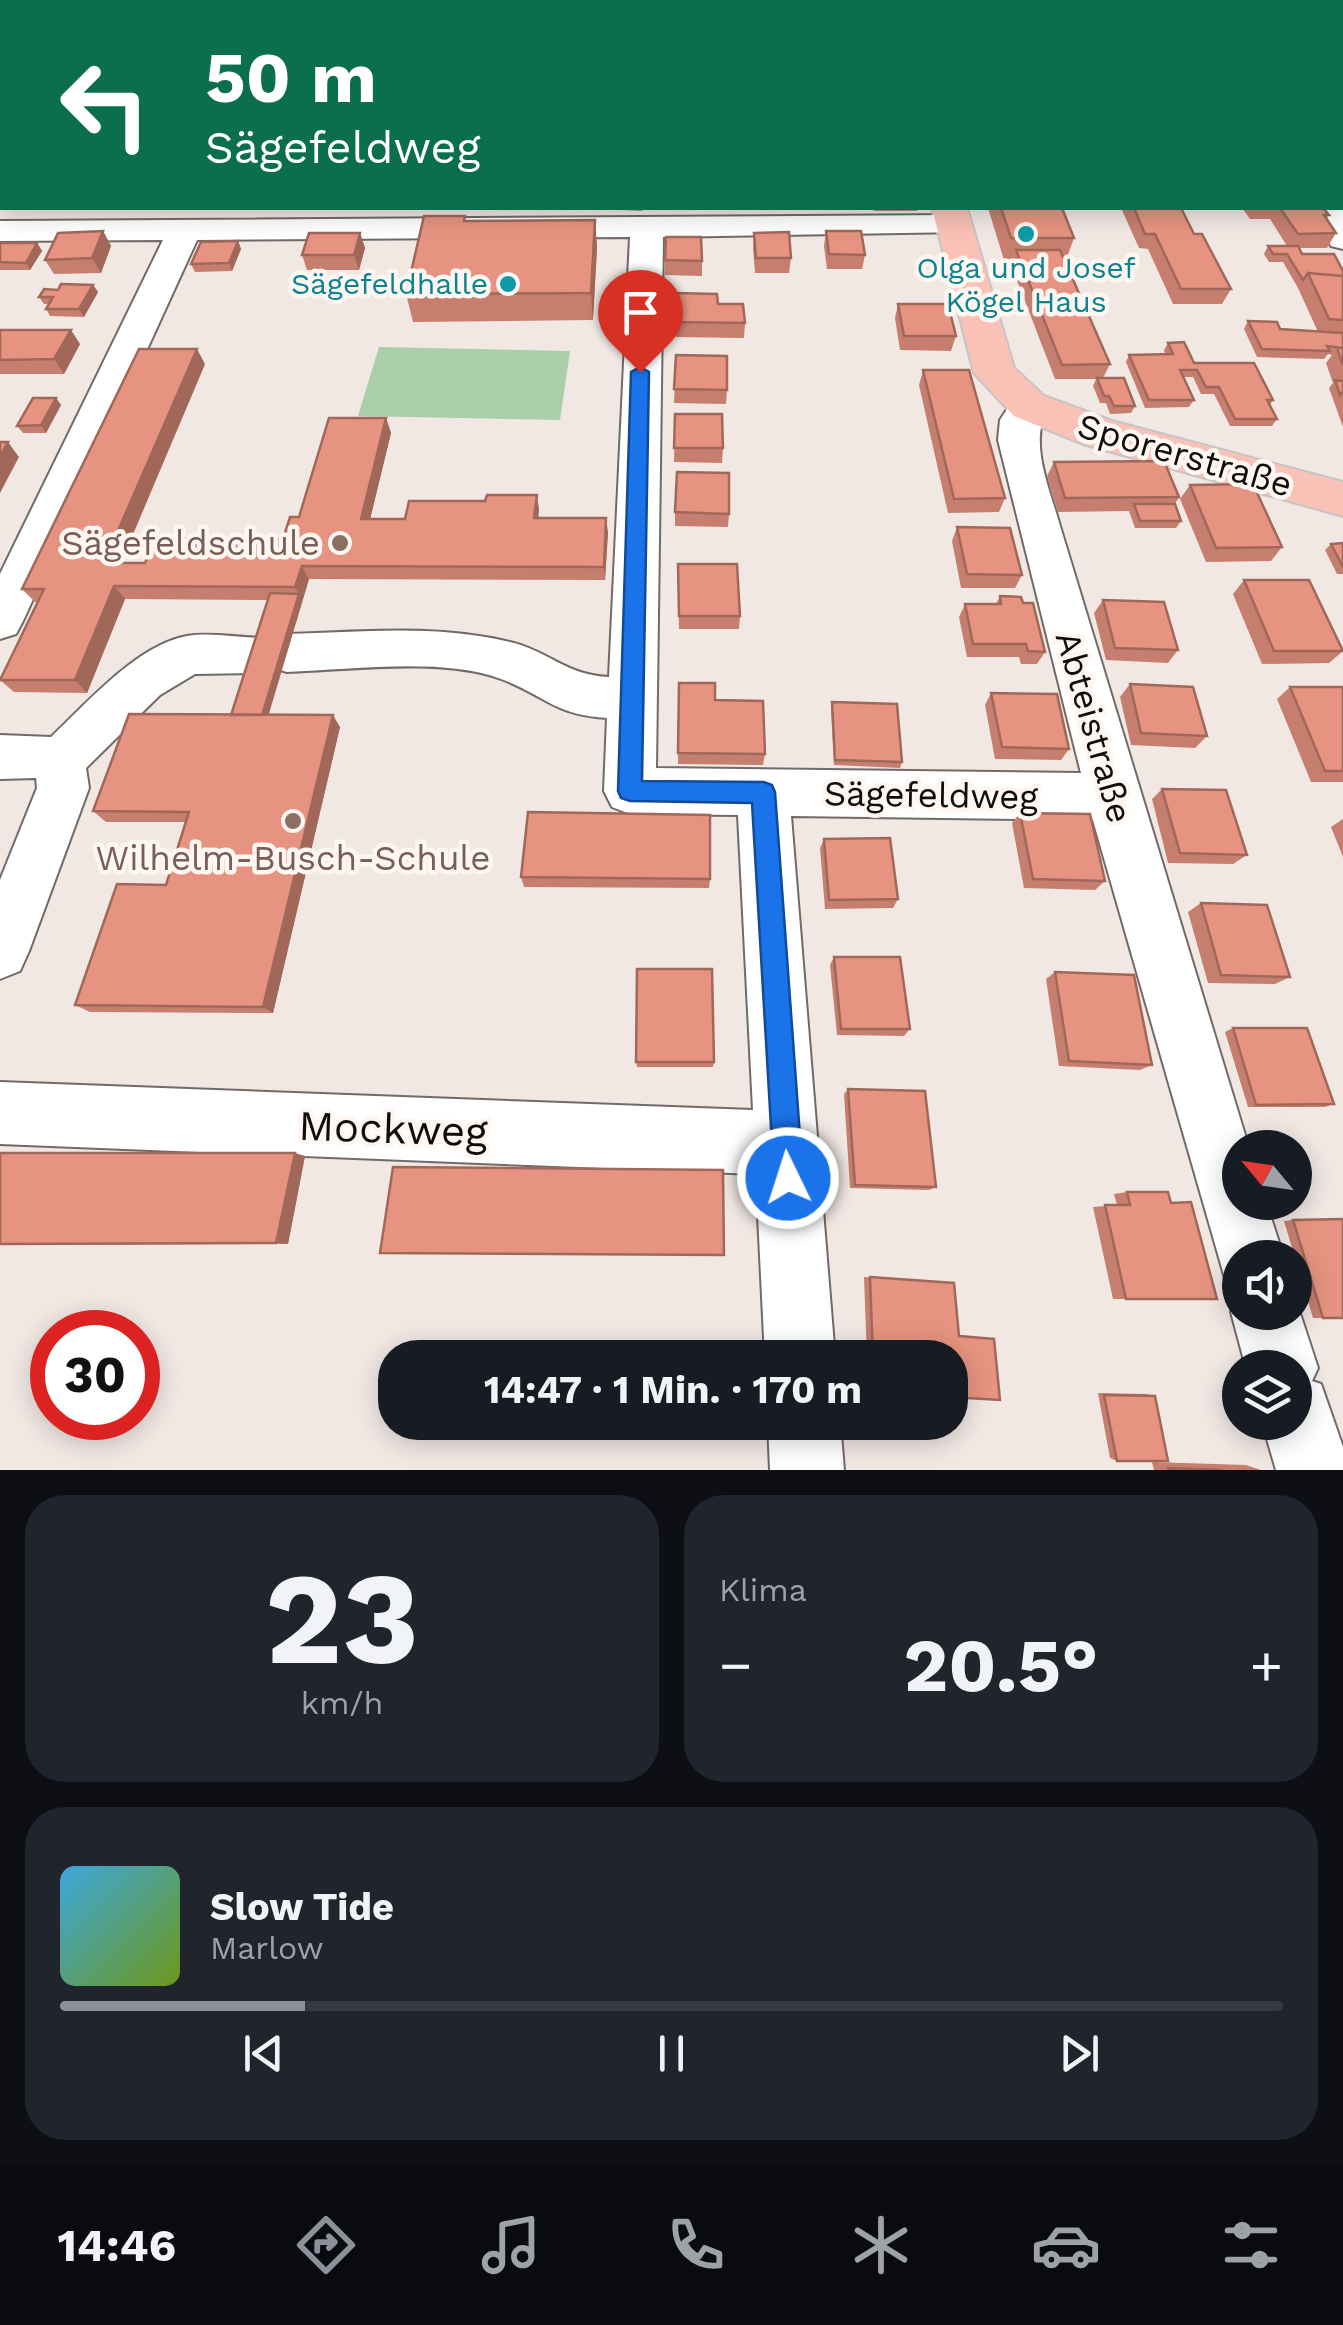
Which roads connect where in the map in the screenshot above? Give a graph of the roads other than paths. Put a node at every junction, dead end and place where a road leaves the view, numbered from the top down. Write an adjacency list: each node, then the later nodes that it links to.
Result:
1 (1329, 210): 7 (street)
2 (952, 216): 4 (street); 8 (main road)
3 (427, 217): 4 (street); 5 (street)
4 (647, 226): 11 (street)
5 (186, 229): 6 (street); 10 (street)
6 (0, 230)
7 (1343, 239)
8 (1030, 406): 9 (main road, Sporerstraße); 15 (street, Abteistraße)
9 (1343, 498)
10 (0, 621)
11 (630, 699): 13 (street); 14 (street, Sägefeldweg)
12 (0, 757): 13 (street)
13 (60, 761): 16 (street)
14 (764, 792): 15 (street, Sägefeldweg); 18 (street)
15 (1113, 797): 19 (street, Abteistraße)
16 (0, 951)
17 (0, 1113): 18 (street, Mockweg)
18 (786, 1142): 20 (street)
19 (1245, 1240)
20 (799, 1340)
21 (805, 1440): 23 (street)
22 (1304, 1440): 24 (street)
23 (807, 1470)
24 (1313, 1470)

